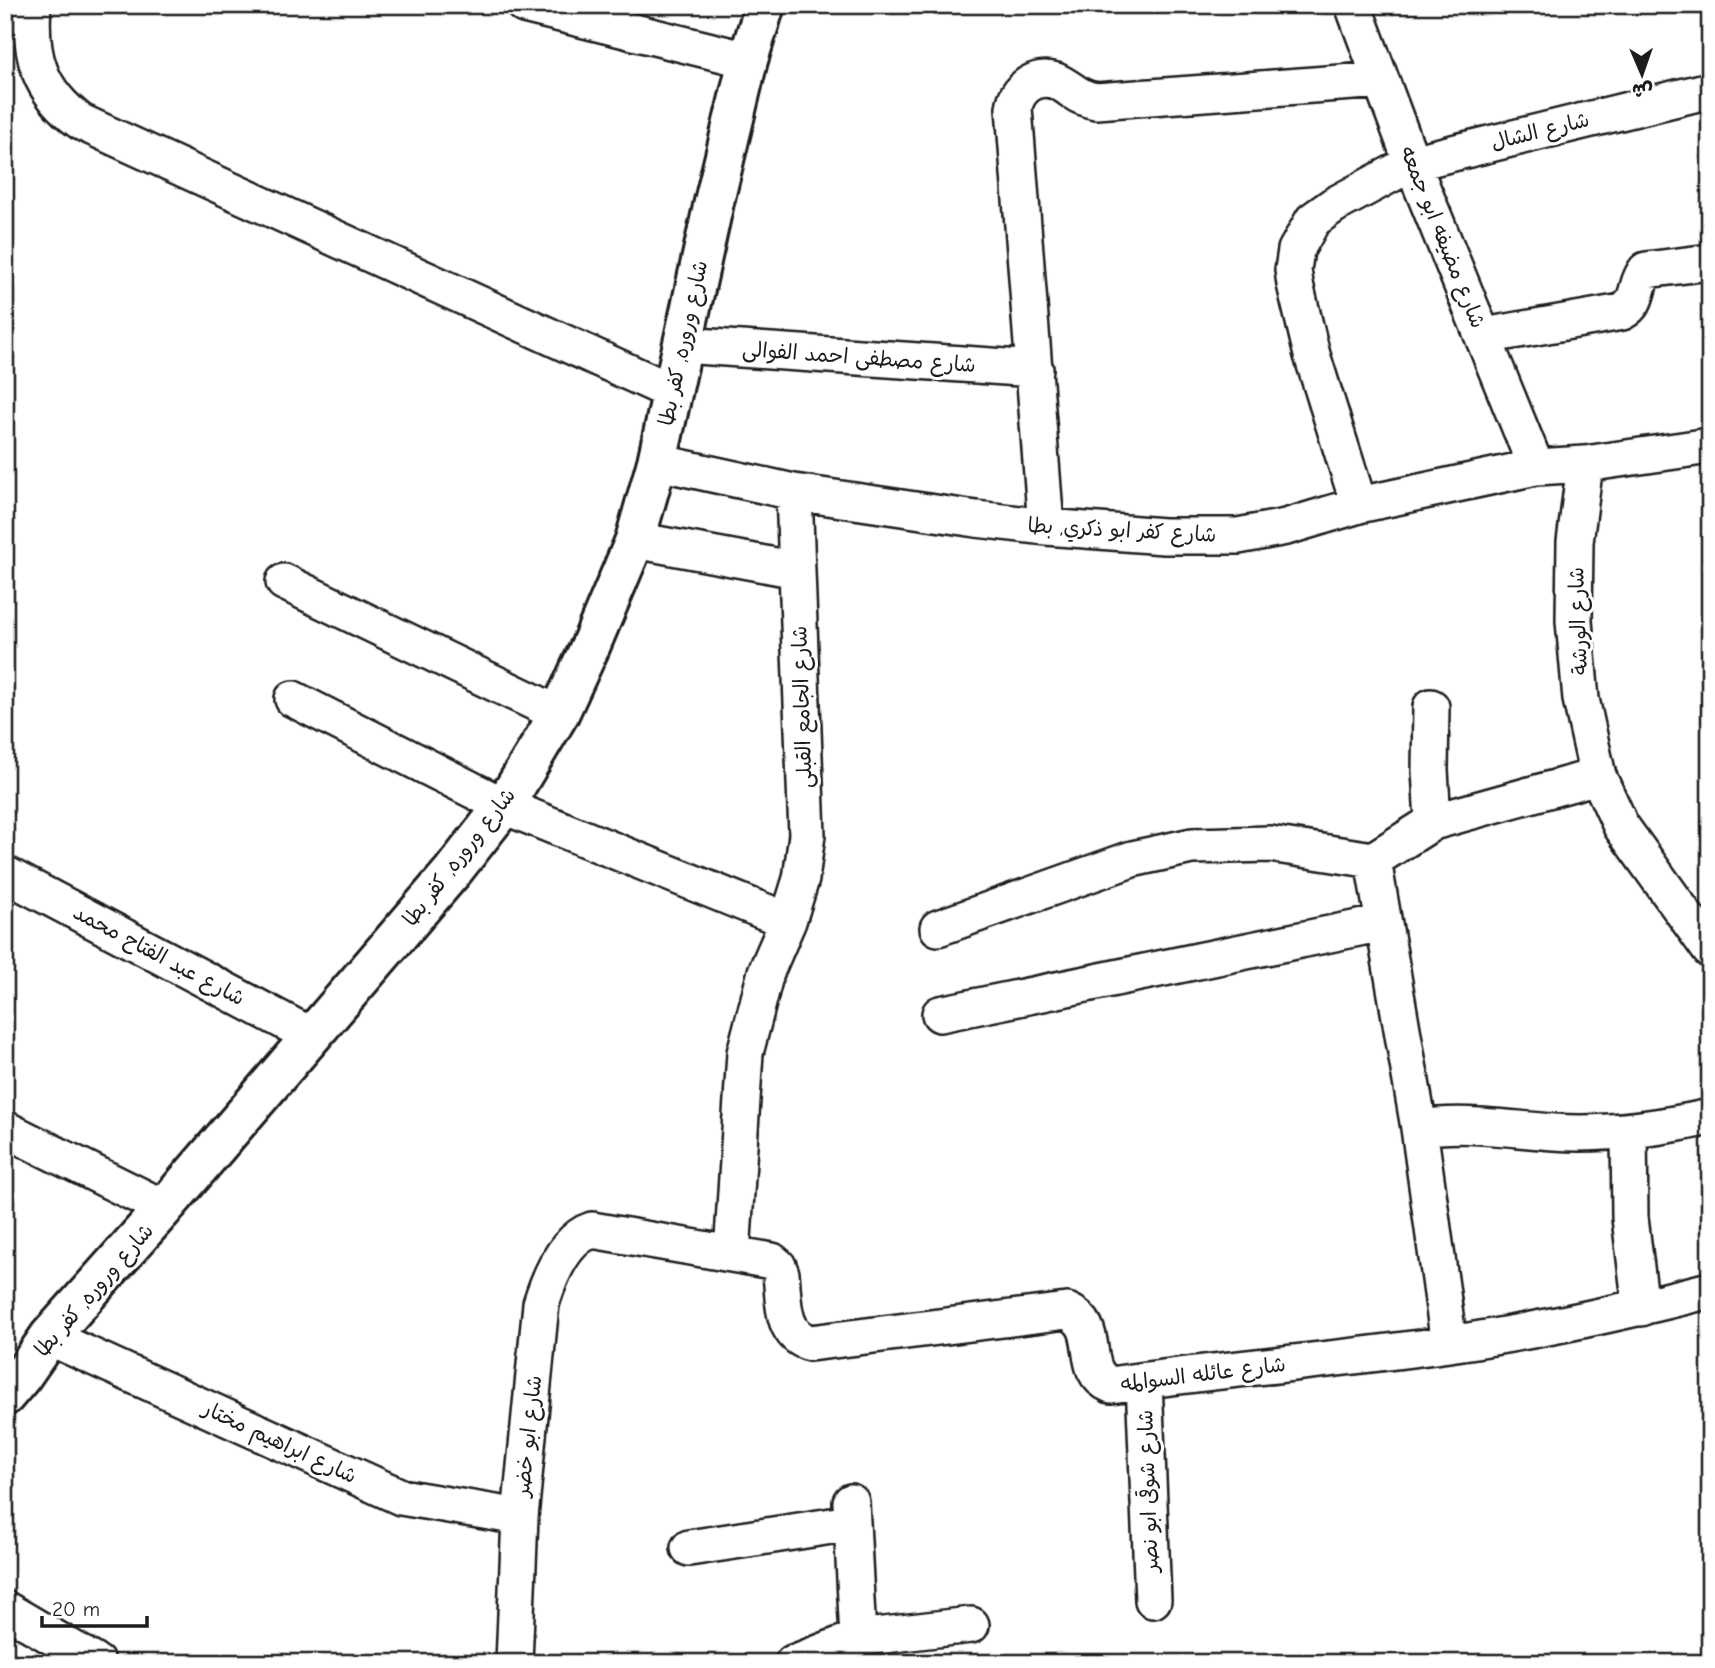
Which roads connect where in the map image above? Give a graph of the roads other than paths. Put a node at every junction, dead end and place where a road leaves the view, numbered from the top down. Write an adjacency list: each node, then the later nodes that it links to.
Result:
1 (33, 5): 13 (street)
2 (524, 5): 5 (street)
3 (765, 5): 5 (street, شارع وروره, كفر بطا)
4 (1353, 5): 6 (street, شارع مضيفه ابو جمعه)
5 (748, 60): 11 (street, شارع وروره, كفر بطا)
6 (1381, 80): 8 (street, شارع مضيفه ابو جمعه); 12 (street)
7 (1710, 90): 8 (street, شارع الشال)
8 (1412, 163): 10 (street, شارع مضيفه ابو جمعه); 19 (street, شارع الشال)
9 (1710, 262): 10 (street)
10 (1483, 336): 17 (street, شارع مضيفه ابو جمعه)
11 (682, 345): 12 (street, شارع مصطفى احمد الفوالى); 13 (street, شارع وروره, كفر بطا)
12 (1035, 369): 20 (street)
13 (671, 392): 15 (street, شارع وروره, كفر بطا)
14 (1710, 446): 16 (street, شارع كفر ابو ذكري, بطا)
15 (657, 462): 18 (street, شارع كفر ابو ذكري, بطا); 21 (street, شارع وروره, كفر بطا)
16 (1585, 464): 17 (street, شارع كفر ابو ذكري, بطا); 27 (street, شارع الورشة)
17 (1536, 467): 19 (street, شارع كفر ابو ذكري, بطا)
18 (794, 492): 20 (street, شارع كفر ابو ذكري, بطا); 22 (street, شارع الجامع القبلى)
19 (1359, 505): 20 (street, شارع كفر ابو ذكري, بطا)
20 (1046, 527)
21 (635, 540): 22 (street); 26 (street, شارع وروره, كفر بطا)
22 (797, 570): 32 (street, شارع الجامع القبلى)
23 (284, 582): 26 (street)
24 (293, 699): 28 (street)
25 (1431, 707): 29 (street)
26 (559, 714): 28 (street, شارع وروره, كفر بطا)
27 (1598, 776): 29 (street); 35 (street, شارع الورشة)
28 (504, 806): 32 (street); 37 (street, شارع وروره, كفر بطا)
29 (1433, 822): 30 (street)
30 (1373, 860): 33 (street); 34 (street)
31 (5, 874): 37 (street, شارع عبد الفتاح محمد)
32 (788, 921): 44 (street, شارع الجامع القبلى)
33 (1383, 923): 36 (street); 39 (street)
34 (938, 928)
35 (1710, 950)
36 (940, 1014)
37 (312, 1036): 42 (street, شارع وروره, كفر بطا)
38 (1710, 1117): 41 (street)
39 (1419, 1128): 41 (street); 48 (street)
40 (5, 1129): 42 (street)
41 (1629, 1131): 46 (street)
42 (164, 1208): 47 (street, شارع وروره, كفر بطا)
43 (592, 1230): 44 (street, شارع عائله السوالمه); 51 (street, شارع ابو خضر)
44 (732, 1254): 50 (street, شارع عائله السوالمه)
45 (1710, 1290): 46 (street, شارع عائله السوالمه)
46 (1641, 1308): 48 (street, شارع عائله السوالمه)
47 (49, 1337): 49 (street, شارع وروره, كفر بطا); 51 (street, شارع ابراهيم مختار)
48 (1449, 1344): 50 (street, شارع عائله السوالمه)
49 (11, 1380)
50 (1144, 1381): 53 (street, شارع شوقى ابو نصر)
51 (520, 1517): 58 (street, شارع ابو خضر)
52 (689, 1548): 56 (street)
53 (1153, 1600)
54 (5, 1609): 57 (street)
55 (971, 1625): 56 (street)
56 (858, 1638): 59 (street)
57 (97, 1663)
58 (514, 1663)
59 (793, 1663)

